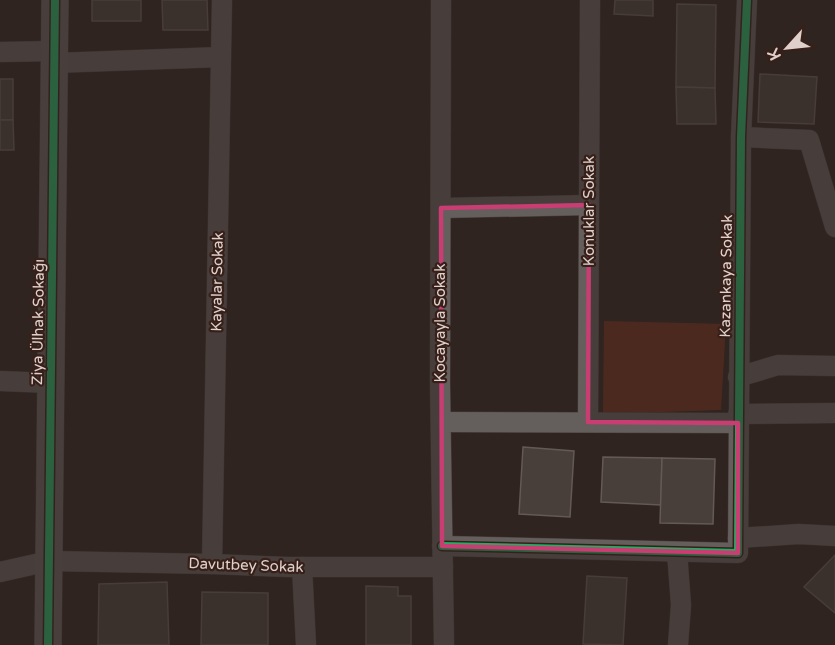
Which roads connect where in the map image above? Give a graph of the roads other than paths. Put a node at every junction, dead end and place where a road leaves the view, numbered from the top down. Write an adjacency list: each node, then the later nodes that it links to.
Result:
1 (55, 0): 7 (street, Ziya Ülhak Sokağı)
2 (222, 0): 8 (street, Kayalar Sokak)
3 (441, 0): 11 (street, Kocayayla Sokak)
4 (590, 0): 10 (street, Konuklar Sokak)
5 (747, 0): 9 (street, Kazankaya Sokak)
6 (0, 52): 7 (street)
7 (54, 57): 8 (street); 16 (street, Ziya Ülhak Sokağı)
8 (221, 57): 26 (street, Kayalar Sokak)
9 (741, 137): 12 (street); 14 (street, Kazankaya Sokak)
10 (589, 205): 11 (street); 20 (street, Konuklar Sokak)
11 (441, 208): 19 (street, Kocayayla Sokak)
12 (835, 227)
13 (835, 366): 14 (street)
14 (738, 377): 18 (street, Kazankaya Sokak)
15 (0, 381): 16 (street)
16 (51, 382): 25 (street, Ziya Ülhak Sokağı)
17 (835, 413): 18 (street)
18 (738, 419): 20 (street); 22 (street, Kazankaya Sokak)
19 (441, 422): 20 (street); 23 (street, Kocayayla Sokak)
20 (588, 422)
21 (835, 536): 22 (street)
22 (738, 545): 24 (street)
23 (442, 546): 24 (street); 28 (street, Kocayayla Sokak)
24 (677, 552): 33 (street)
25 (49, 561): 26 (street, Davutbey Sokak); 29 (street, Davutbey Sokak); 30 (street, Ziya Ülhak Sokağı)
26 (212, 564): 27 (street, Davutbey Sokak)
27 (302, 567): 28 (street, Davutbey Sokak); 31 (street)
28 (443, 567): 32 (street, Kocayayla Sokak)
29 (0, 572)
30 (48, 645)
31 (306, 645)
32 (444, 645)
33 (678, 645)

